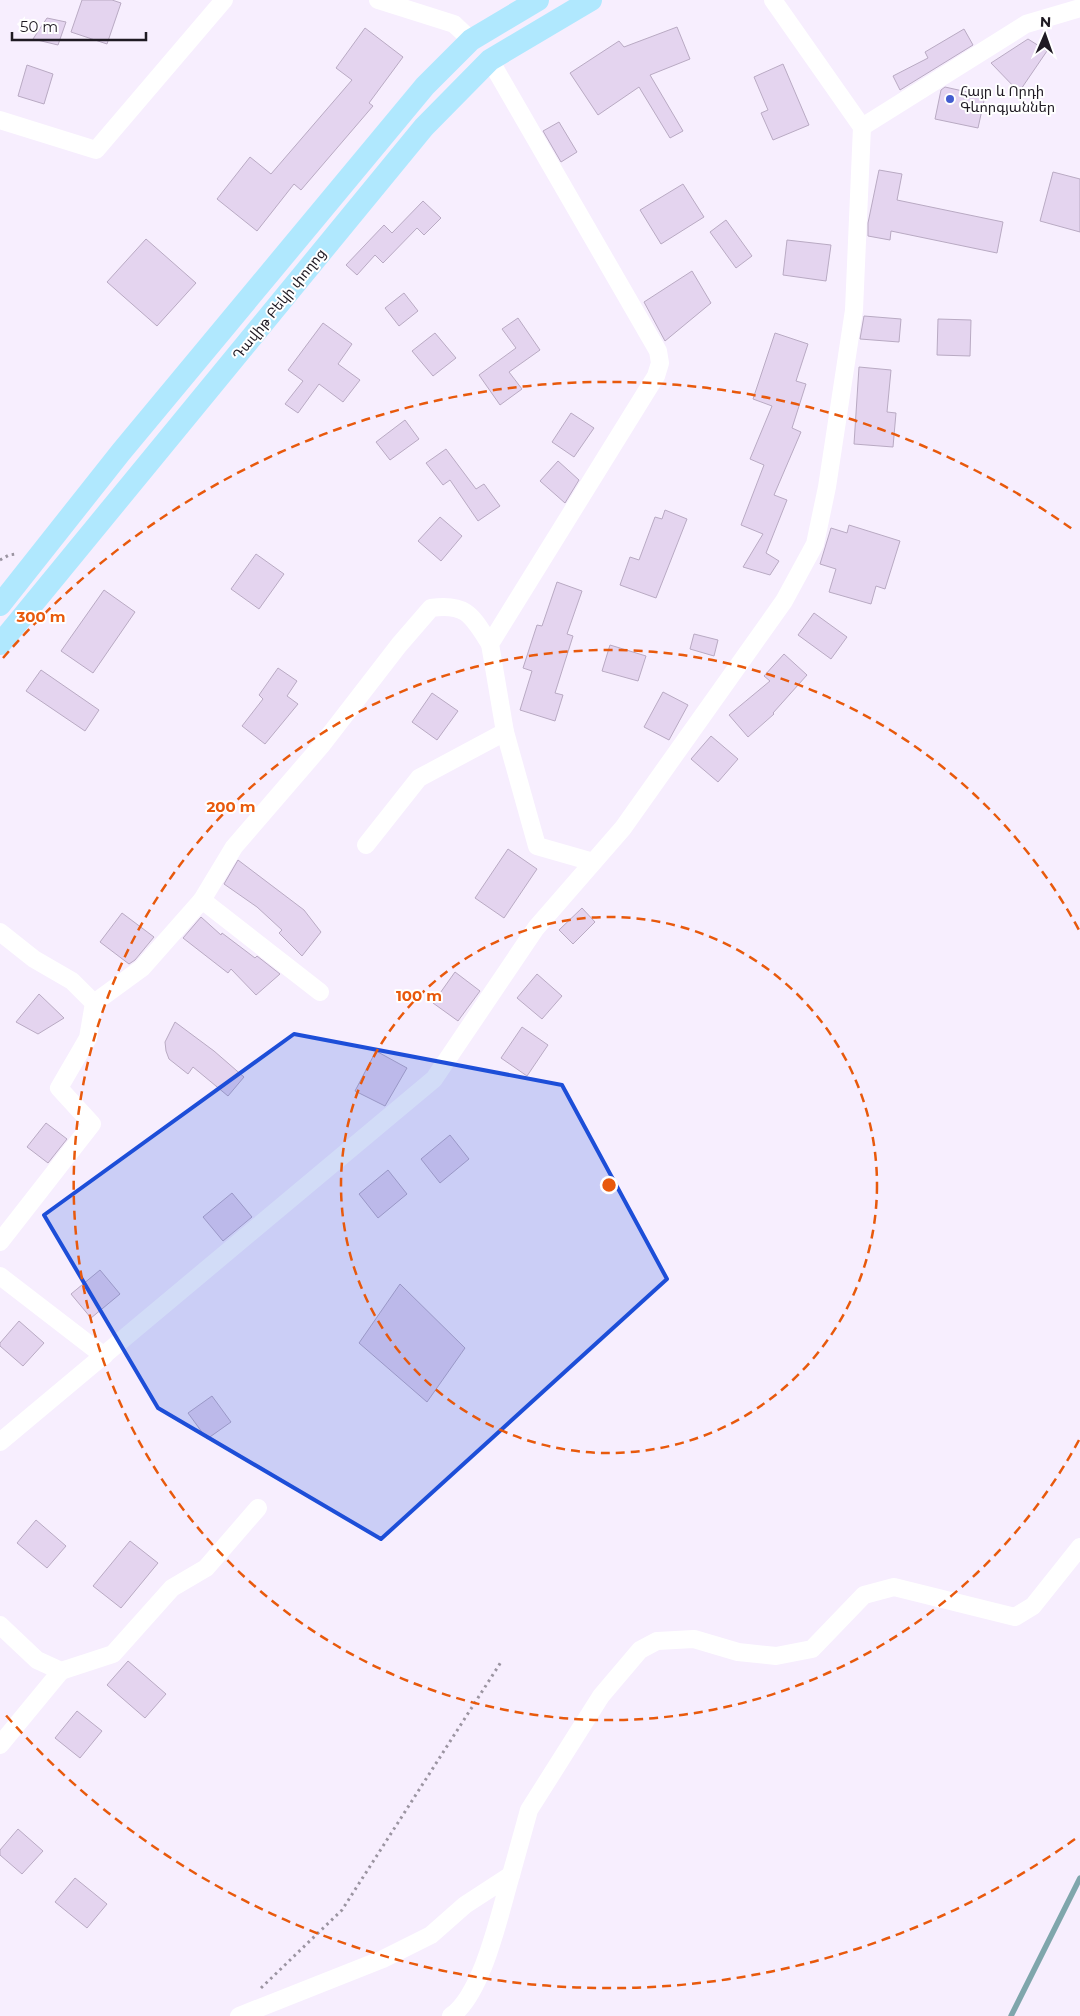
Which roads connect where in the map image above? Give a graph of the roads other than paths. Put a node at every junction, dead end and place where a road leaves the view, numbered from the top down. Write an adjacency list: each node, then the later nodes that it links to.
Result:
1 (224, 0): 9 (street)
2 (378, 0): 7 (street)
3 (538, 0): 7 (main road, Դավիթ Բեկի փողոց)
4 (591, 0): 8 (main road, Դավիթ Բեկի փողոց)
5 (773, 0): 10 (street)
6 (1080, 8): 10 (street)
7 (472, 40): 11 (main road, Դավիթ Բեկի փողոց)
8 (490, 60): 12 (main road, Դավիթ Բեկի փողոց); 13 (street)
9 (0, 120)
10 (862, 127): 16 (street)
11 (0, 605)
12 (0, 644)
13 (490, 644): 14 (street); 17 (street)
14 (505, 732): 15 (street); 16 (street)
15 (366, 845)
16 (593, 862): 23 (street)
17 (202, 900): 19 (street); 20 (street)
18 (0, 932): 20 (street)
19 (320, 992)
20 (94, 1003): 21 (street)
21 (0, 1242)
22 (0, 1276): 23 (street)
23 (104, 1356): 24 (street)
24 (0, 1442)
25 (258, 1508): 28 (street)
26 (1080, 1547): 30 (street)
27 (0, 1625): 28 (street)
28 (61, 1671): 29 (street)
29 (0, 1744)
30 (511, 1875): 31 (street); 32 (street)
31 (238, 2016)
32 (451, 2016)

